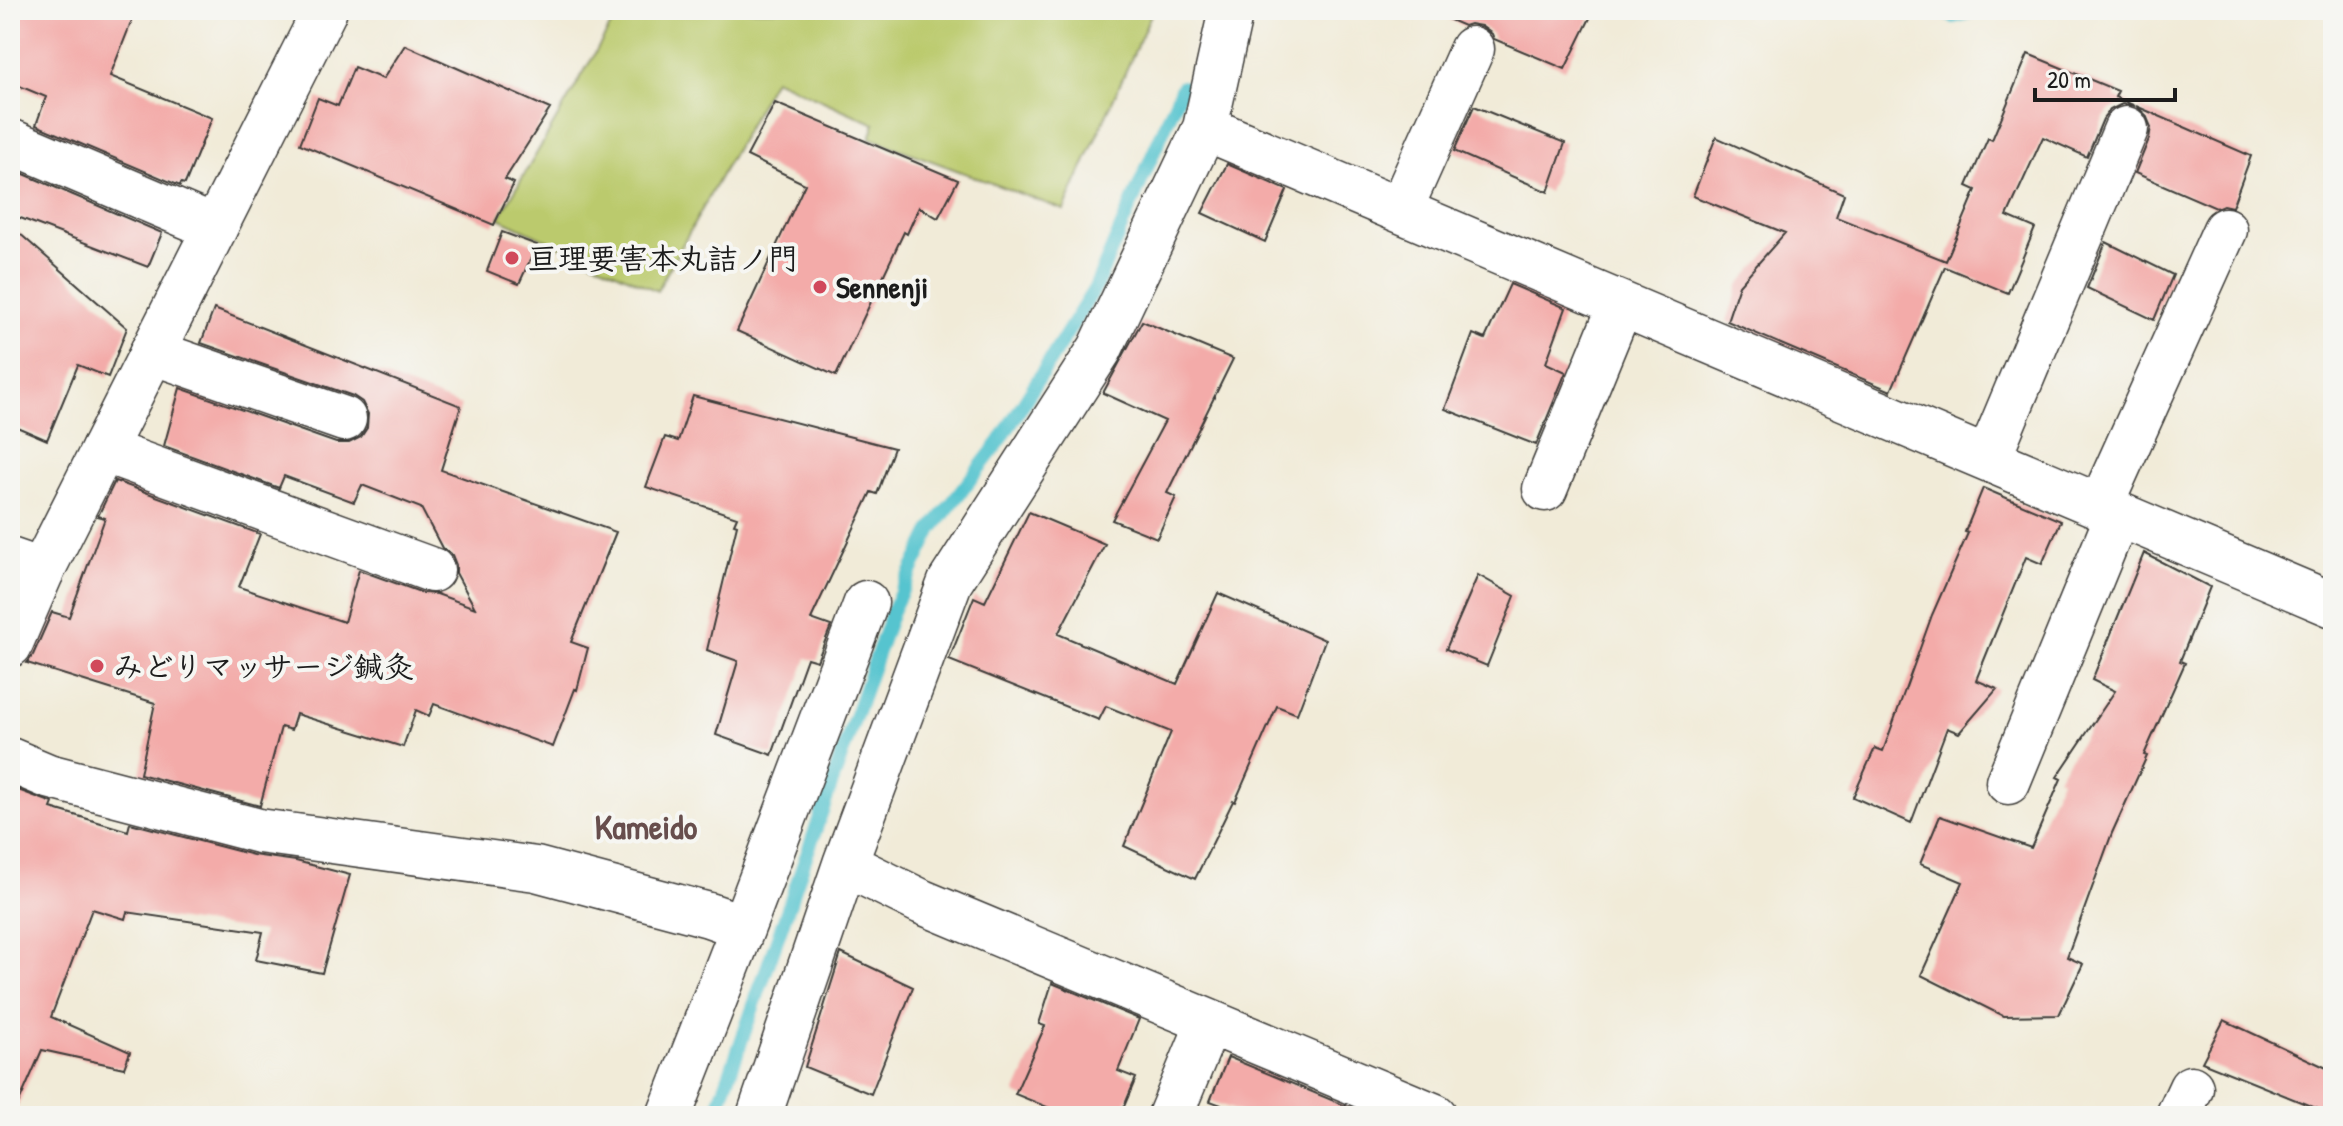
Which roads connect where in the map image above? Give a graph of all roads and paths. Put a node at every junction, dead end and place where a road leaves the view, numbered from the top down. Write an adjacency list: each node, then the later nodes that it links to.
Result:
1 (325, 10): 8 (street)
2 (1231, 10): 4 (street)
3 (1472, 49): 7 (street)
4 (1205, 128): 7 (street); 24 (street)
5 (2126, 129): 14 (street)
6 (10, 141): 8 (street)
7 (1400, 210): 10 (street)
8 (215, 228): 11 (street)
9 (2225, 230): 16 (street)
10 (1621, 304): 14 (street); 15 (street)
11 (152, 352): 12 (street); 13 (street)
12 (344, 419)
13 (103, 450): 17 (street); 18 (street)
14 (1988, 459): 16 (street)
15 (1545, 489)
16 (2109, 510): 20 (street); 23 (street)
17 (26, 566): 21 (street)
18 (432, 570)
19 (866, 603): 25 (street)
20 (2333, 605)
21 (10, 645)
22 (10, 760): 25 (street)
23 (2008, 782)
24 (845, 864): 26 (street); 29 (street)
25 (743, 927): 28 (street)
26 (1209, 1022): 27 (street); 30 (street)
27 (1417, 1112)
28 (669, 1116)
29 (759, 1116)
30 (1170, 1116)

